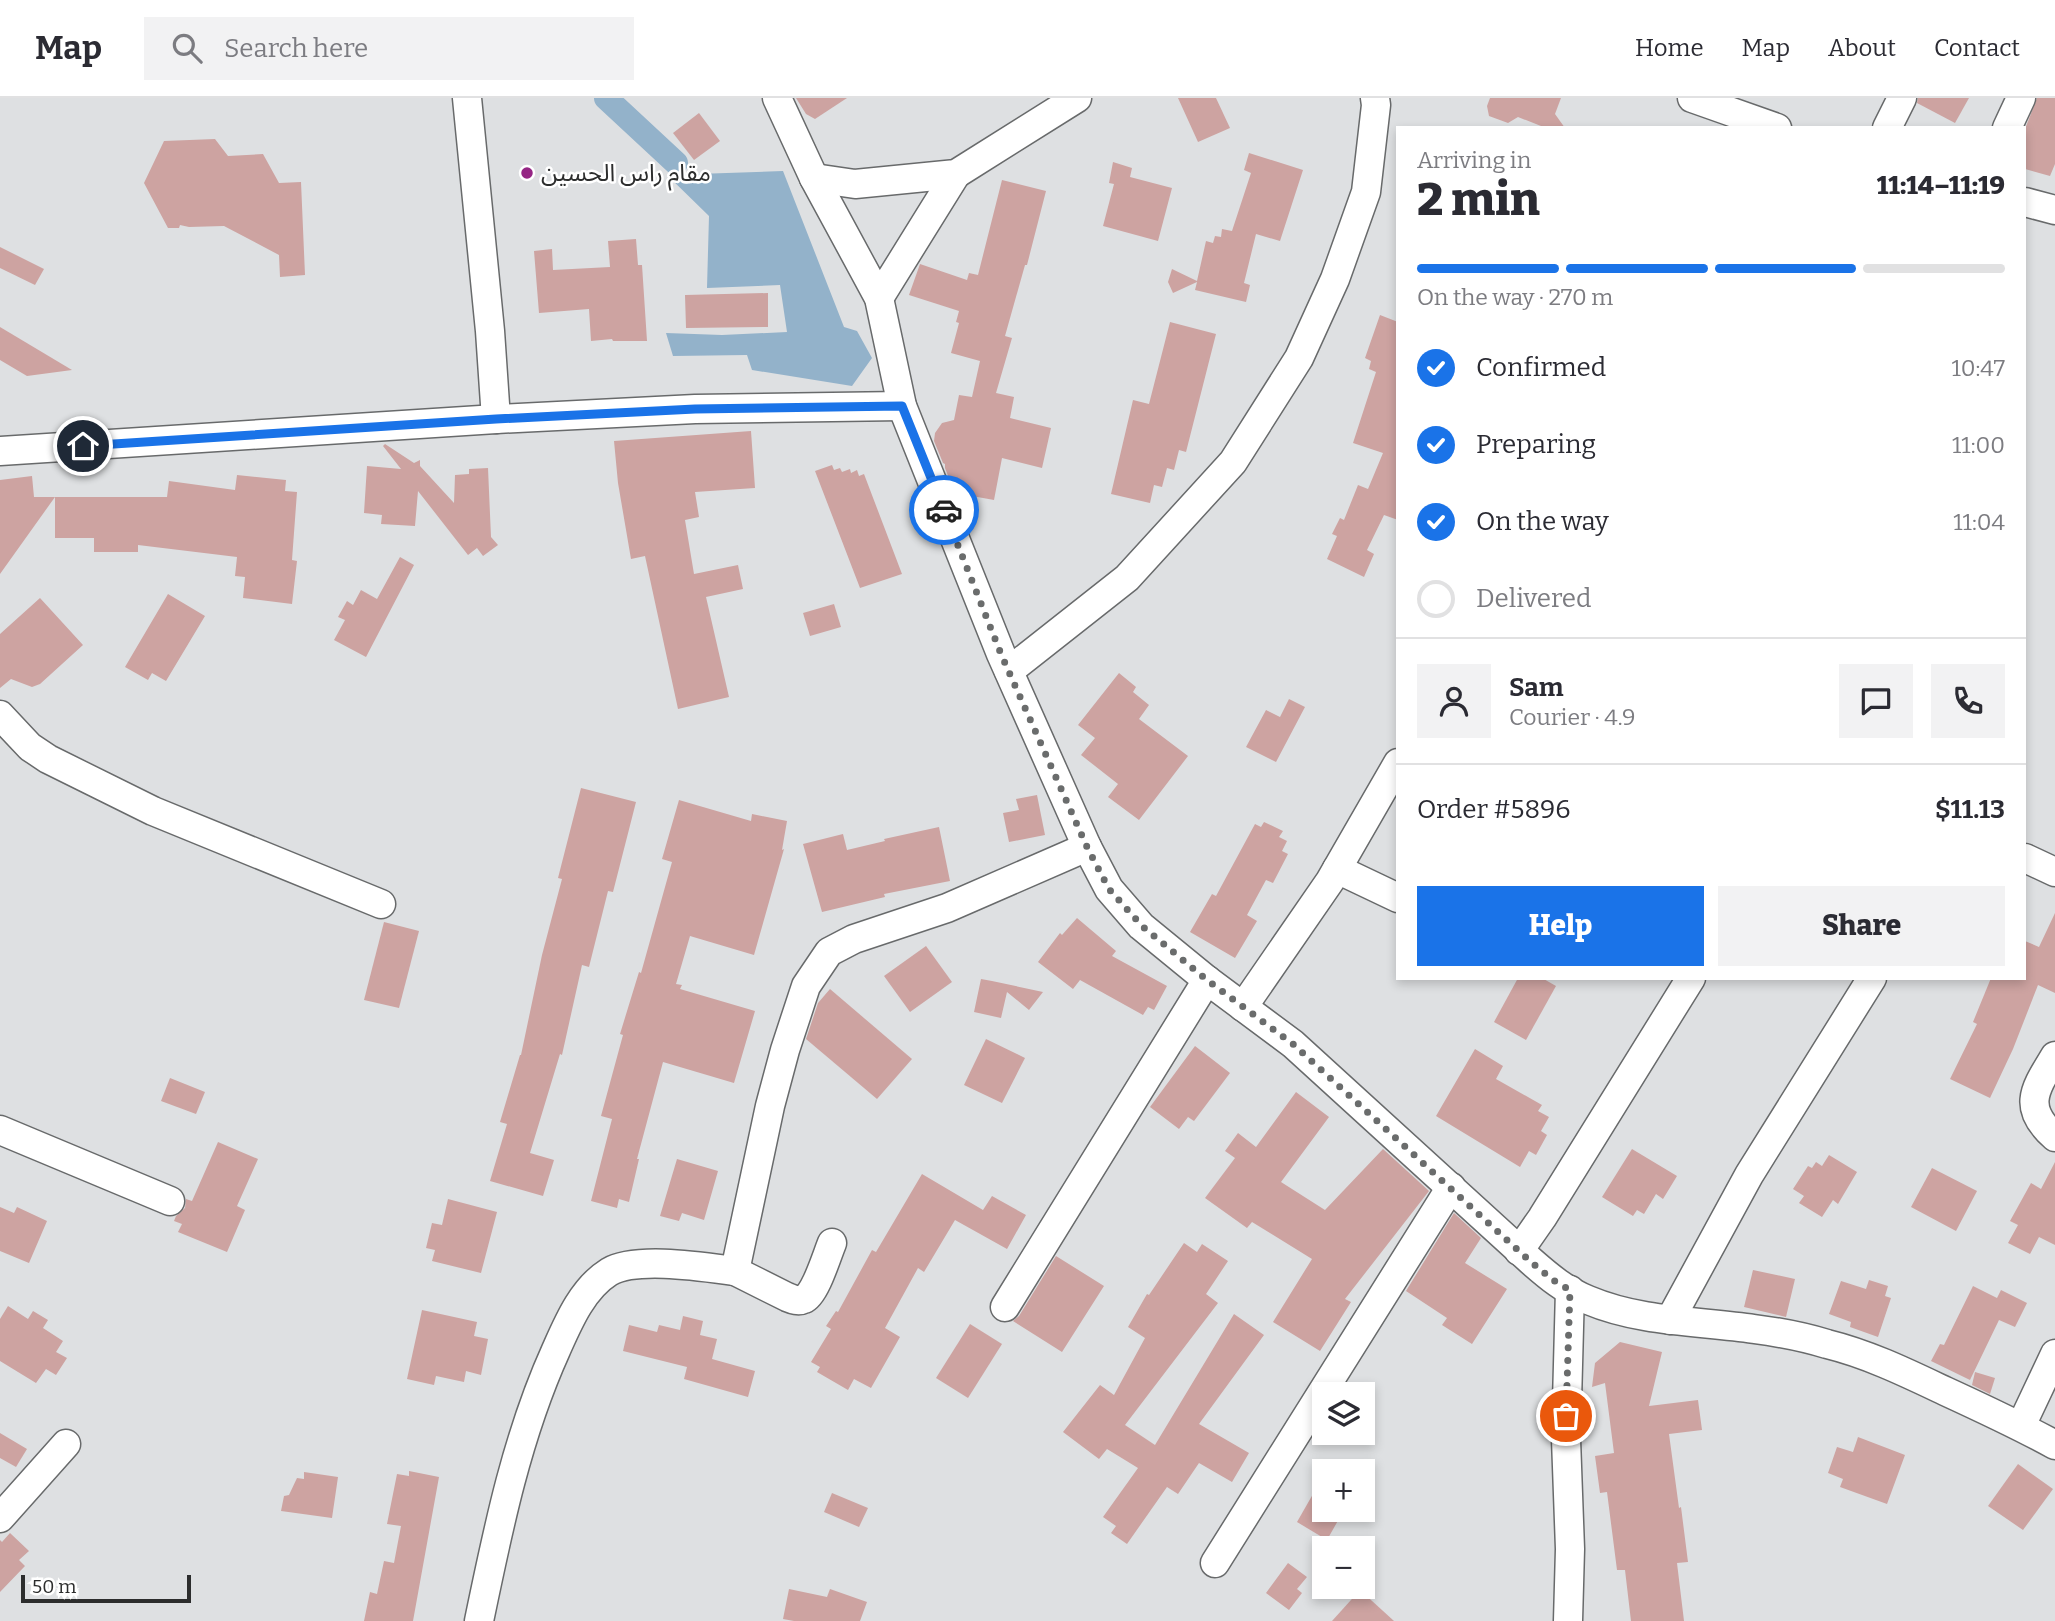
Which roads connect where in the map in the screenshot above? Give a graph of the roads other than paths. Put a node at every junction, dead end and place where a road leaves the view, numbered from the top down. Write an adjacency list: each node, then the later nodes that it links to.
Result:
1 (467, 98): 17 (street)
2 (777, 98): 12 (street)
3 (1077, 98): 11 (street)
4 (1375, 98): 19 (street)
5 (1692, 98): 8 (street)
6 (1902, 98): 9 (street)
7 (2021, 98): 10 (street)
8 (1770, 126)
9 (1888, 126)
10 (2008, 126)
11 (956, 174): 12 (street); 15 (street)
12 (814, 178): 15 (street)
13 (2026, 202): 14 (street)
14 (2055, 209)
15 (879, 298): 16 (street)
16 (902, 406): 17 (street); 19 (street)
17 (496, 419): 18 (street)
18 (0, 451)
19 (1009, 671): 22 (street)
20 (0, 715): 27 (street)
21 (1396, 766): 24 (street)
22 (1087, 847): 28 (street); 39 (street)
23 (2026, 858): 25 (street)
24 (1337, 869): 26 (street); 31 (street)
25 (2055, 872)
26 (1396, 897)
27 (381, 904)
28 (1207, 980): 31 (street); 41 (street)
29 (1691, 980): 38 (street)
30 (1871, 980): 42 (street)
31 (1243, 1007): 35 (street)
32 (2055, 1056): 34 (street)
33 (0, 1130): 36 (street)
34 (2055, 1137)
35 (1451, 1187): 38 (street); 48 (street)
36 (170, 1201)
37 (832, 1242): 39 (street)
38 (1518, 1251): 40 (street)
39 (735, 1271): 49 (street)
40 (1570, 1290): 42 (street); 50 (street)
41 (1005, 1307)
42 (1670, 1321): 44 (street)
43 (2055, 1354): 44 (street)
44 (2021, 1426): 46 (street)
45 (66, 1444): 47 (street)
46 (2055, 1445)
47 (0, 1518)
48 (1215, 1563)
49 (480, 1621)
50 (1568, 1621)

